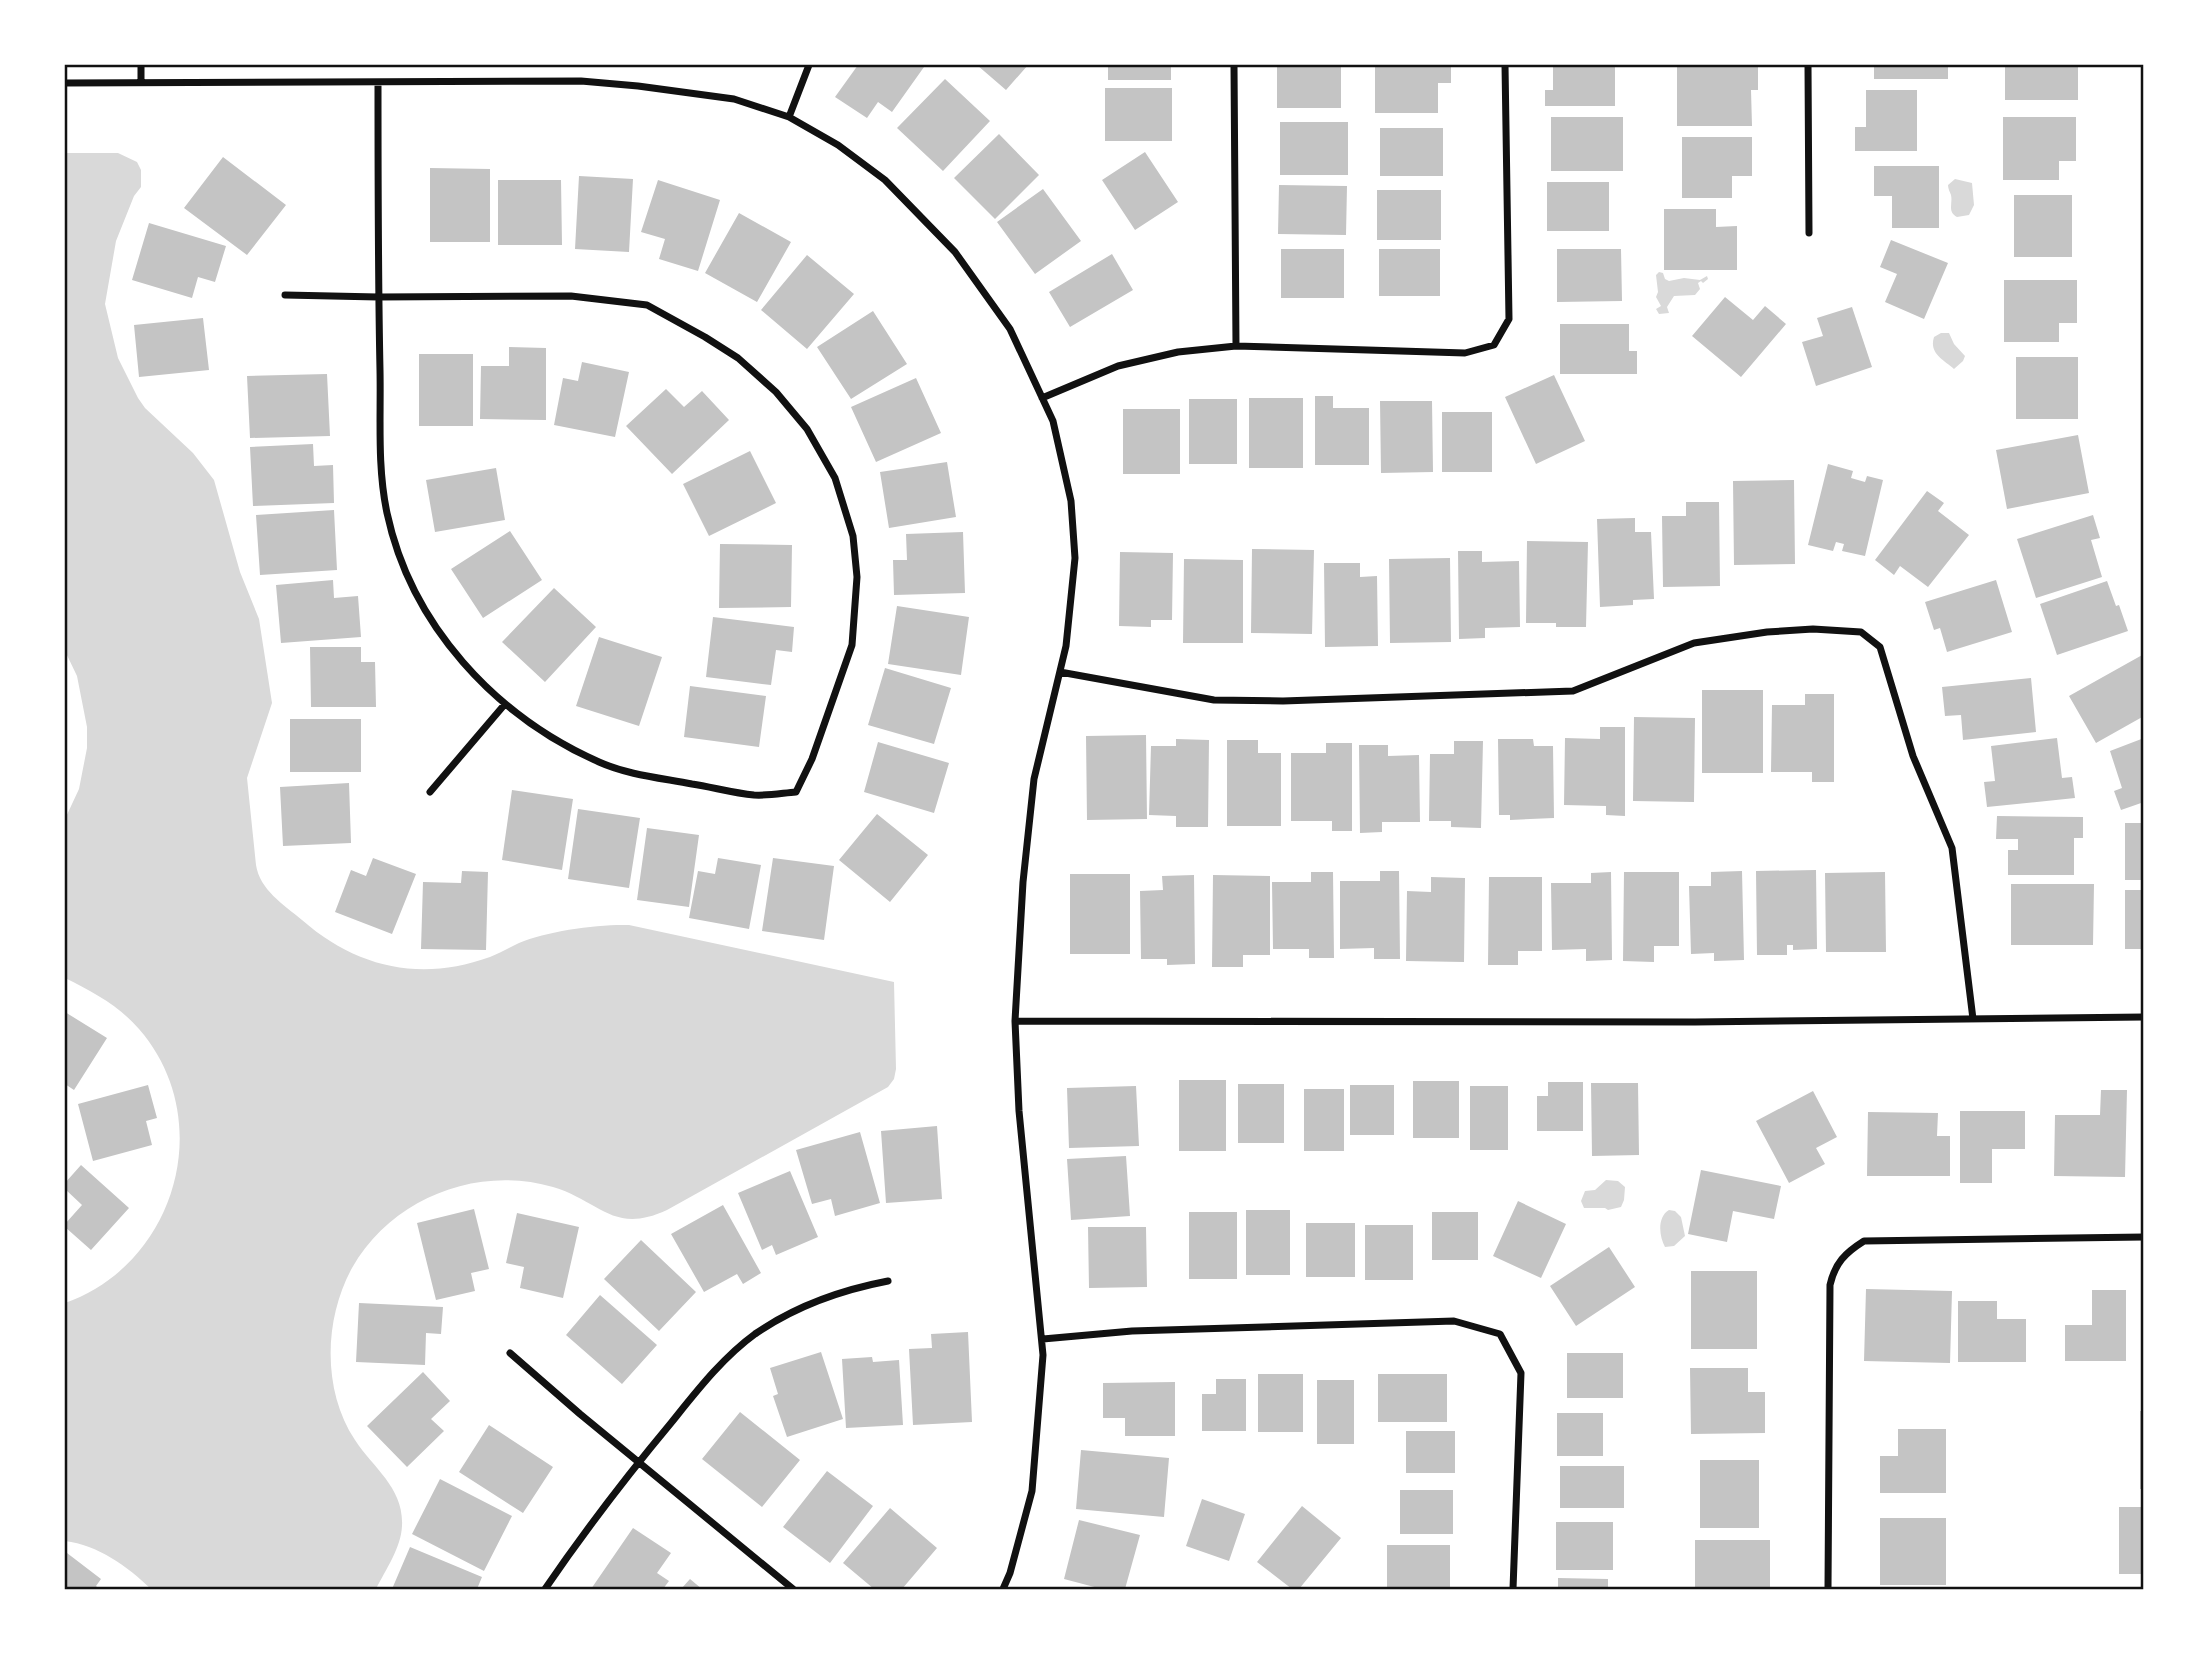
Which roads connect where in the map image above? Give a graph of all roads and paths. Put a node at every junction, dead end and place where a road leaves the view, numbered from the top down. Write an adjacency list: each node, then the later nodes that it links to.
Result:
1 (141, 65): 6 (street)
2 (810, 65): 9 (street)
3 (1234, 65): 13 (street)
4 (1505, 65): 13 (street)
5 (1808, 65): 10 (street)
6 (141, 81): 7 (street); 8 (street)
7 (65, 83)
8 (378, 83): 9 (street); 12 (street)
9 (789, 117): 14 (street)
10 (1809, 233)
11 (285, 295): 12 (street)
12 (378, 298): 16 (street); 16 (street)
13 (1236, 346): 14 (street)
14 (1042, 398): 15 (street)
15 (1060, 672): 19 (street); 20 (street)
16 (505, 704): 17 (street)
17 (429, 792)
18 (2144, 1017): 19 (street)
19 (1973, 1019): 20 (street)
20 (1015, 1021): 23 (street)
21 (2144, 1237): 30 (street)
22 (888, 1281): 25 (street)
23 (1043, 1339): 28 (street); 29 (street)
24 (509, 1353): 25 (street)
25 (639, 1462): 26 (street); 27 (street)
26 (545, 1589)
27 (793, 1589)
28 (1003, 1589)
29 (1513, 1589)
30 (1828, 1589)

